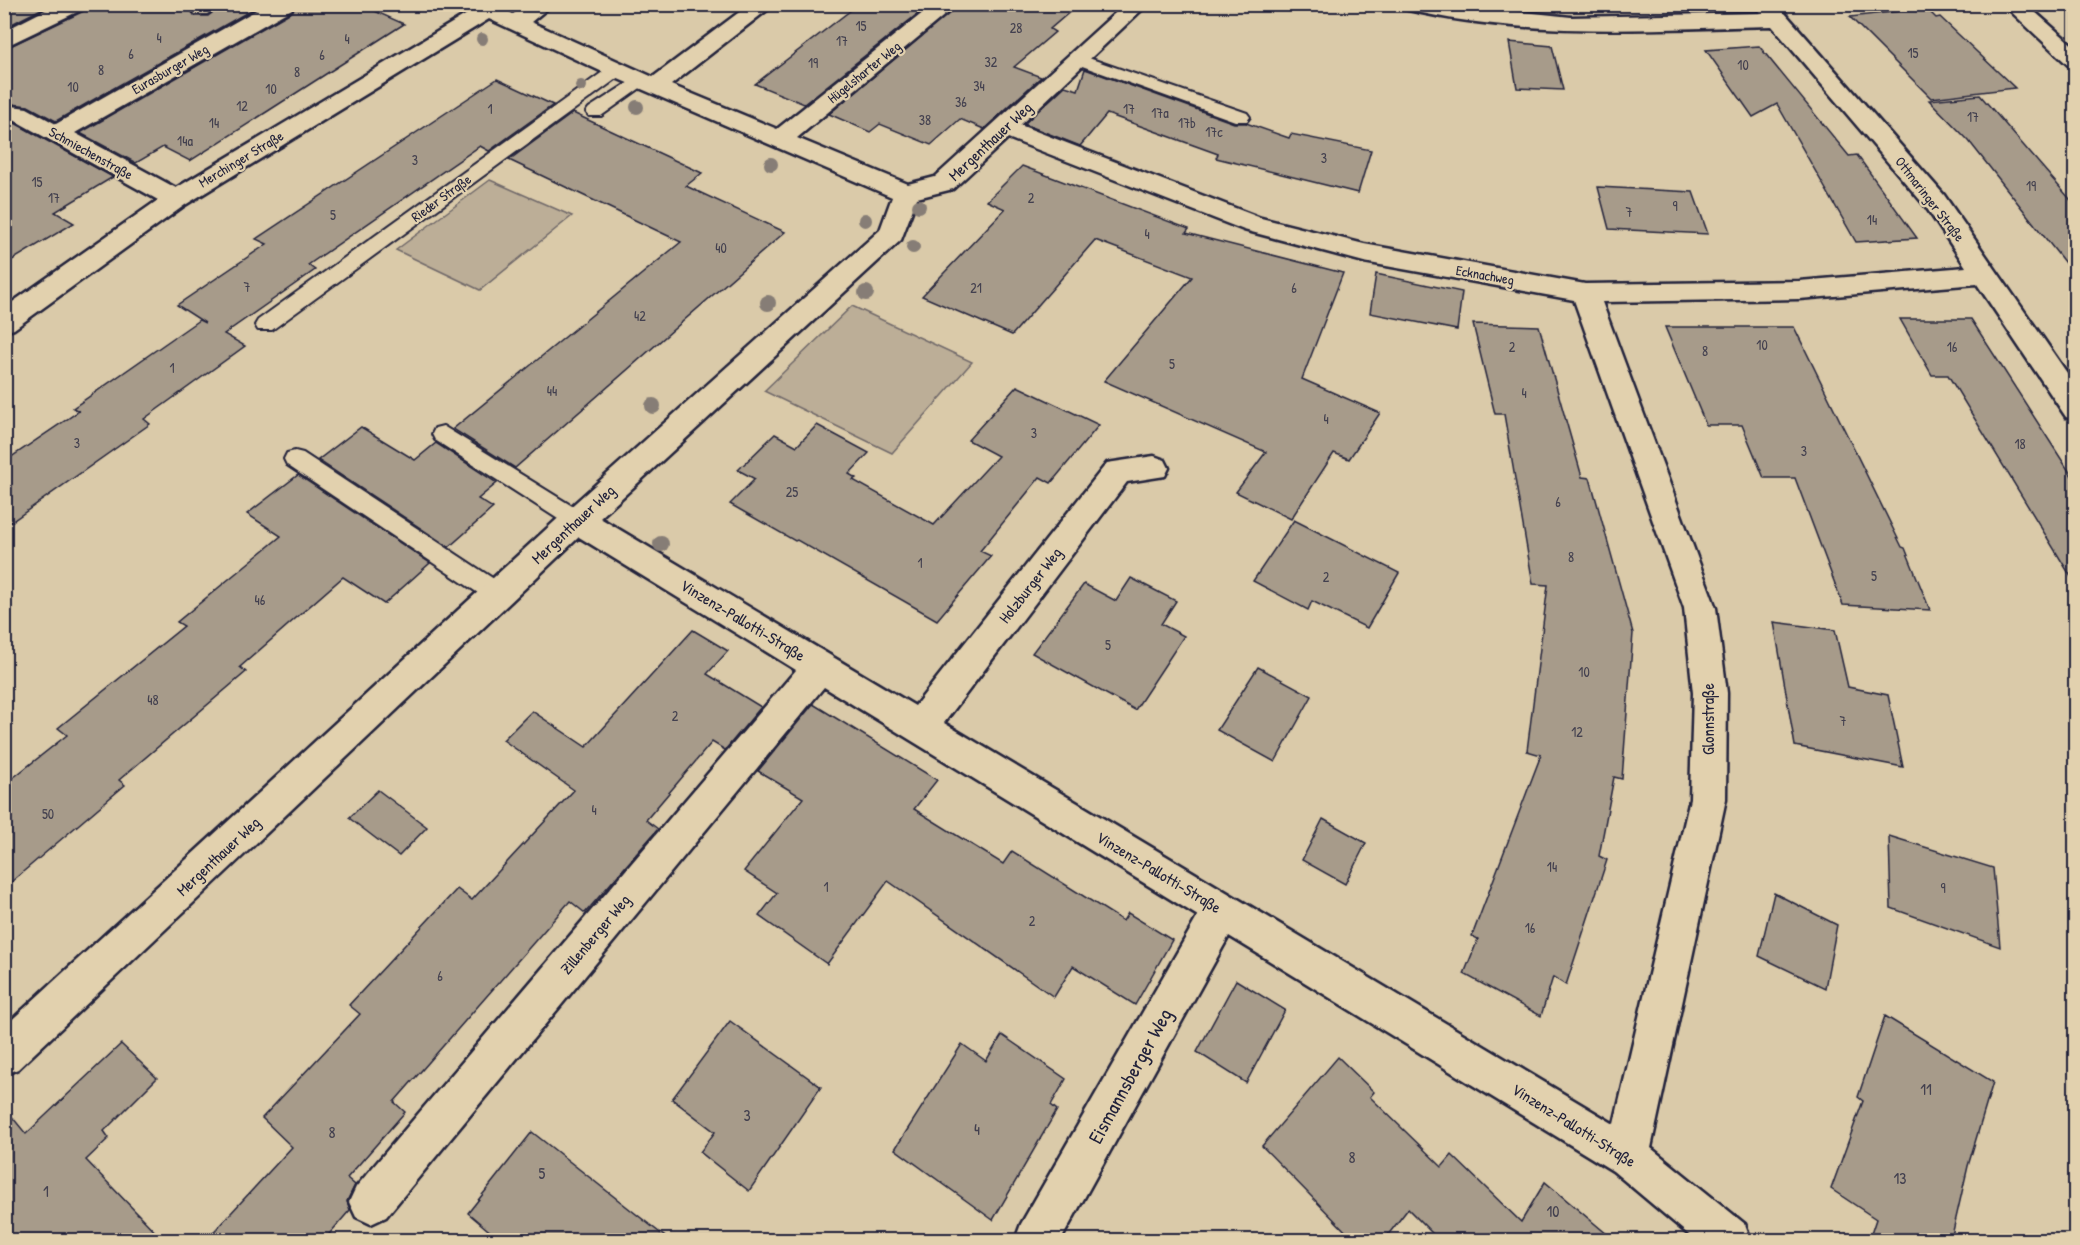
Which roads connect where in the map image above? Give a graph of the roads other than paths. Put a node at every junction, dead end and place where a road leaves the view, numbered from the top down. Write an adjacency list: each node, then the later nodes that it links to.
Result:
1 (75, 4): 12 (street)
2 (284, 4): 21 (street, Eurasburger Weg)
3 (543, 4): 11 (street)
4 (765, 4): 16 (street)
5 (948, 4): 22 (street, Hügelsharter Weg)
6 (1138, 4): 13 (street, Mergenthauer Weg)
7 (1412, 4): 10 (street)
8 (2013, 4): 14 (street)
9 (481, 8): 11 (street); 24 (street, Merchinger Straße)
10 (1772, 12): 25 (street, Ottmaringer Straße)
11 (514, 23): 15 (street)
12 (4, 40)
13 (1077, 59): 19 (lane); 20 (street, Mergenthauer Weg)
14 (2076, 60)
15 (617, 70): 16 (street); 28 (lane, Rieder Straße)
16 (648, 83): 18 (lane); 22 (street)
17 (4, 112): 21 (street, Schmiechenstraße)
18 (601, 114)
19 (1241, 117)
20 (1005, 128): 23 (street, Mergenthauer Weg); 26 (street, Ecknachweg)
21 (56, 134): 24 (street, Schmiechenstraße)
22 (780, 139): 23 (street)
23 (906, 193): 33 (street, Mergenthauer Weg)
24 (176, 199): 27 (street, Merchinger Straße)
25 (1986, 274): 26 (street, Ecknachweg); 29 (street, Ottmaringer Straße)
26 (1585, 293): 39 (street, Glonnstraße)
27 (4, 322)
28 (265, 325)
29 (2076, 409)
30 (443, 434): 33 (lane)
31 (295, 459): 34 (lane)
32 (1154, 468): 36 (street, Holzburger Weg)
33 (577, 520): 34 (street, Mergenthauer Weg); 35 (street, Vinzenz-Pallotti-Straße)
34 (498, 594): 38 (street, Mergenthauer Weg)
35 (820, 667): 36 (street, Vinzenz-Pallotti-Straße); 40 (street, Zillenberger Weg)
36 (920, 727): 37 (street, Vinzenz-Pallotti-Straße)
37 (1222, 911): 39 (street, Vinzenz-Pallotti-Straße); 41 (street, Eismannsberger Weg)
38 (4, 1055)
39 (1628, 1156): 42 (street, Vinzenz-Pallotti-Straße)
40 (371, 1202)
41 (1037, 1240)
42 (1729, 1240)

